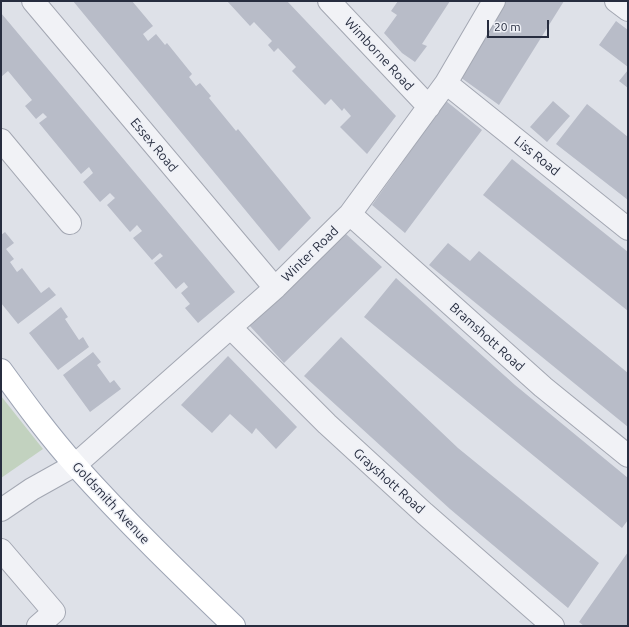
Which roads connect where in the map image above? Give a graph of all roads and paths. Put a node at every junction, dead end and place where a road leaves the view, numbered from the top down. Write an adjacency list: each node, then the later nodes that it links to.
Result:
1 (32, 1): 13 (street, Essex Road)
2 (329, 1): 7 (street, Wimborne Road)
3 (494, 1): 6 (street, Winter Road)
4 (616, 1): 5 (street)
5 (628, 10)
6 (446, 83): 7 (street, Winter Road); 12 (street, Liss Road)
7 (429, 107): 10 (street, Winter Road)
8 (1, 140): 9 (street)
9 (8, 162): 11 (street)
10 (350, 214): 13 (street, Winter Road); 16 (street, Bramshott Road)
11 (70, 223)
12 (628, 229)
13 (275, 288): 14 (street, Winter Road)
14 (231, 328): 17 (street, Winter Road); 22 (street, Grayshott Road)
15 (1, 370): 17 (main road, Goldsmith Avenue)
16 (628, 456)
17 (75, 465): 18 (street, Winter Road); 21 (main road, Goldsmith Avenue)
18 (1, 510)
19 (1, 550): 20 (street)
20 (38, 626)
21 (234, 626)
22 (553, 626)

